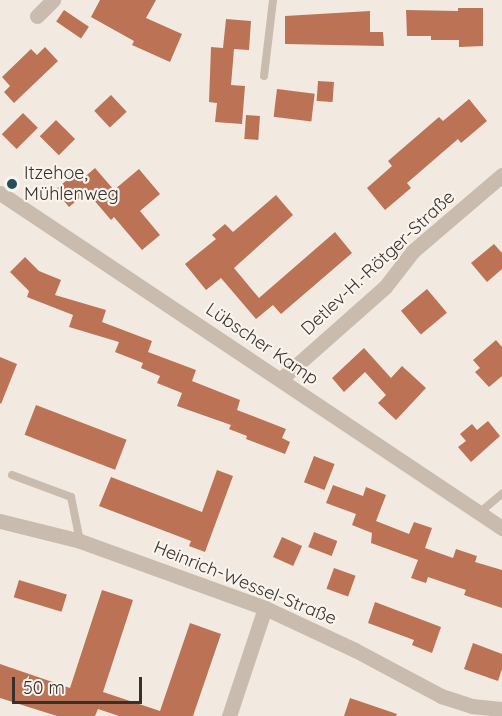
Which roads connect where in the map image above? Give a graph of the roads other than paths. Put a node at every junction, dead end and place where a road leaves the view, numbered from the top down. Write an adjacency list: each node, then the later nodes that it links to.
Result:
1 (53, 0): 3 (street)
2 (273, 0): 4 (lane)
3 (37, 16)
4 (264, 76)
5 (502, 175): 7 (street, Detlev-H.-Rötger-Straße)
6 (0, 193): 7 (street, Lübscher Kamp)
7 (280, 379): 10 (street, Lübscher Kamp)
8 (12, 475): 13 (lane)
9 (502, 494): 10 (lane)
10 (480, 513): 12 (street, Lübscher Kamp)
11 (0, 521): 13 (street, Heinrich-Wessel-Straße)
12 (502, 528)
13 (80, 541): 14 (street, Heinrich-Wessel-Straße)
14 (266, 608): 15 (street, Heinrich-Wessel-Straße); 16 (street)
15 (502, 709)
16 (229, 716)

